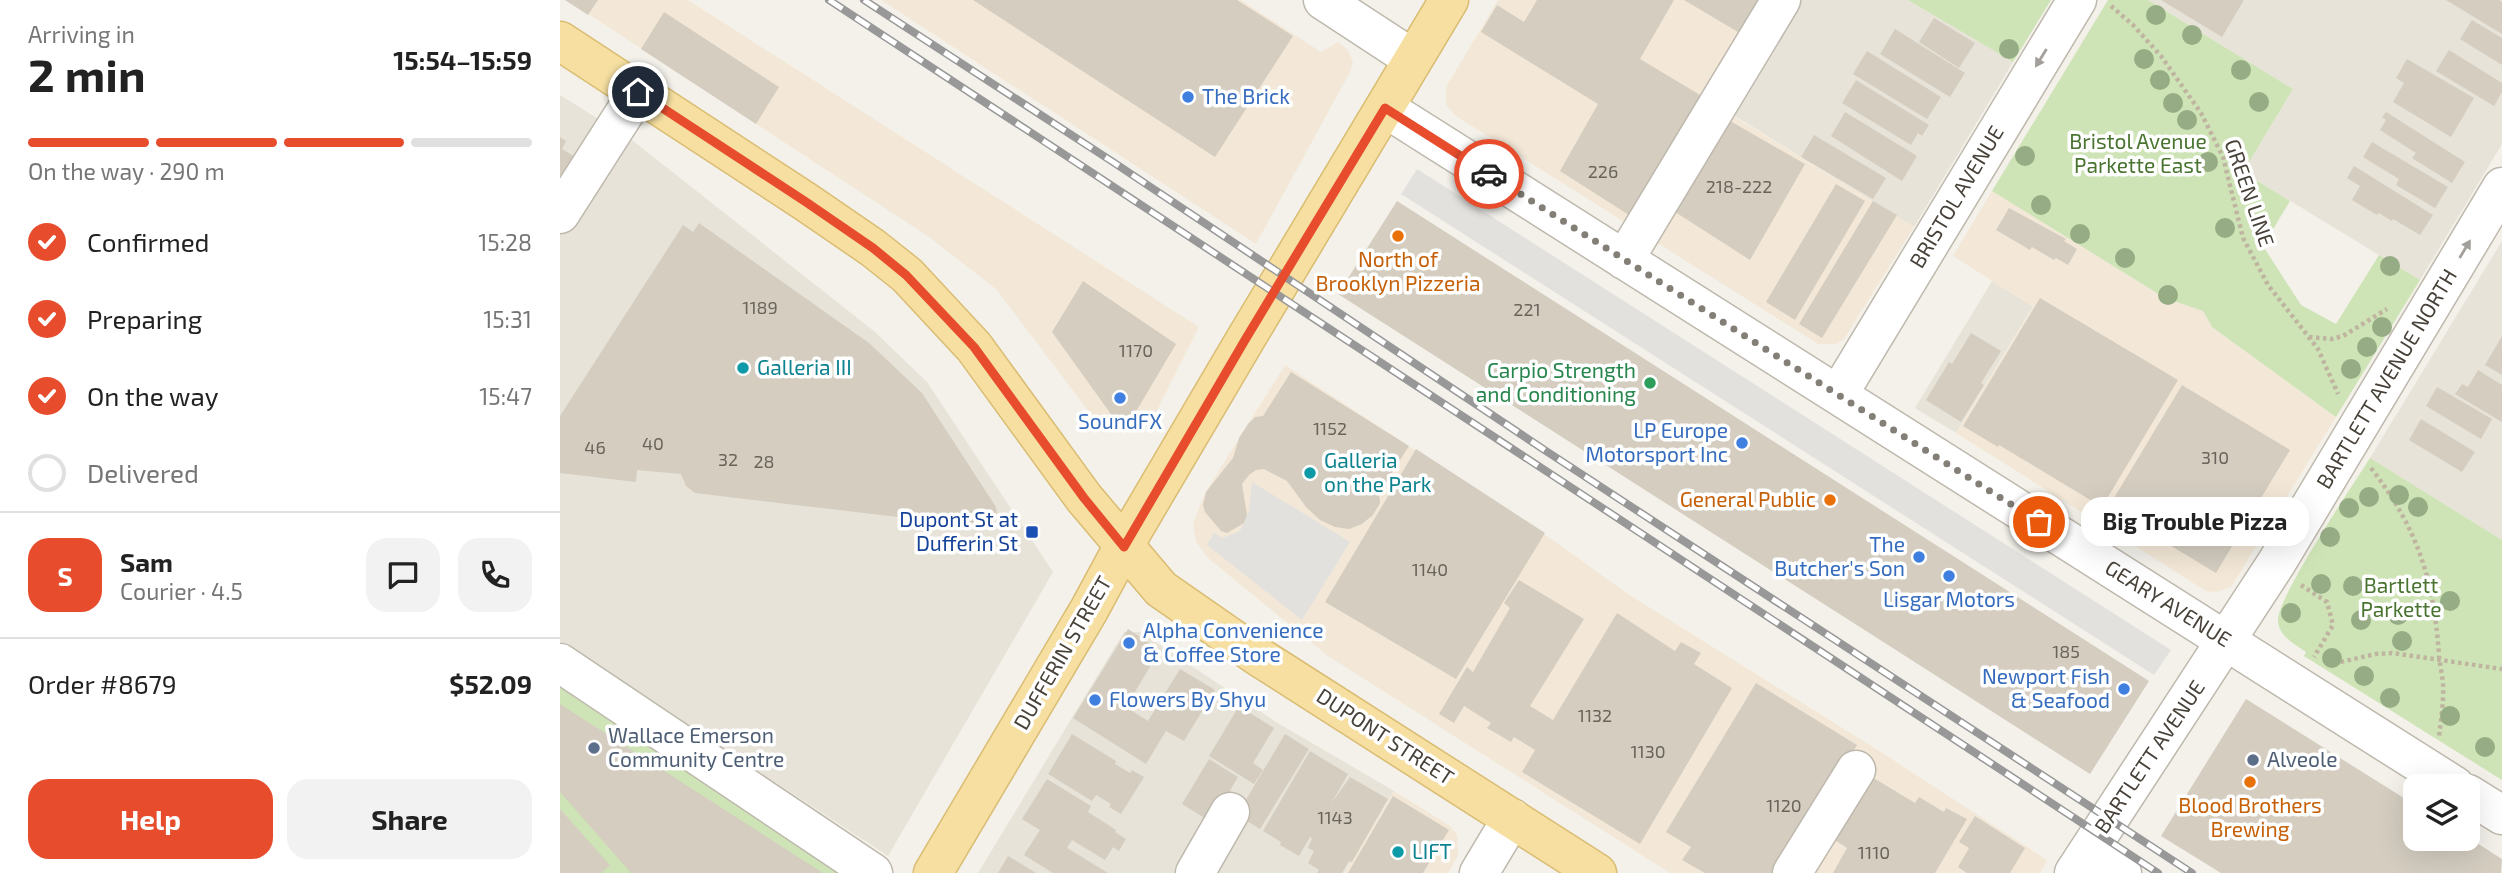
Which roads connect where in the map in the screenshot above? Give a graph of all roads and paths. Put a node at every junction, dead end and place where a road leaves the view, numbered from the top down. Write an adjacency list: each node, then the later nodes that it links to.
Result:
1 (1322, 0): 7 (street)
2 (1448, 0): 7 (main road, DUFFERIN STREET)
3 (1781, 0): 12 (street)
4 (2077, 0): 15 (street, BRISTOL AVENUE, one-way to 15)
5 (2104, 0): 14 (path, GREEN LINE)
6 (560, 41): 8 (main road, DUPONT STREET)
7 (1413, 59): 9 (main road, DUFFERIN STREET)
8 (638, 92): 11 (street); 17 (main road, DUPONT STREET)
9 (1385, 108): 12 (street, GEARY AVENUE); 17 (main road, DUFFERIN STREET)
10 (2502, 187): 16 (street, BARTLETT AVENUE NORTH, one-way to 10)
11 (560, 214)
12 (1624, 260): 15 (street, GEARY AVENUE)
13 (2396, 303): 14 (path)
14 (2308, 337): 16 (path, GREEN LINE)
15 (1838, 395): 19 (street, GEARY AVENUE)
16 (2354, 433): 19 (street, BARTLETT AVENUE NORTH); 20 (path, GREEN LINE)
17 (1124, 547): 31 (main road, DUPONT STREET); 34 (main road, DUFFERIN STREET)
18 (2291, 579): 22 (path)
19 (2227, 641): 27 (street, GEARY AVENUE); 32 (street, BARTLETT AVENUE)
20 (2439, 660): 23 (path); 24 (path); 25 (path, GREEN LINE)
21 (560, 663): 33 (street)
22 (2310, 664)
23 (2323, 666)
24 (2502, 669)
25 (2438, 744)
26 (1856, 770): 38 (street)
27 (2436, 774)
28 (2480, 801): 30 (street)
29 (1230, 812): 35 (street)
30 (2502, 815)
31 (1512, 818): 36 (street); 37 (main road, DUPONT STREET)
32 (2081, 862): 39 (street)
33 (873, 873)
34 (933, 873)
35 (1195, 873)
36 (1479, 873)
37 (1597, 873)
38 (1792, 873)
39 (2122, 873)

